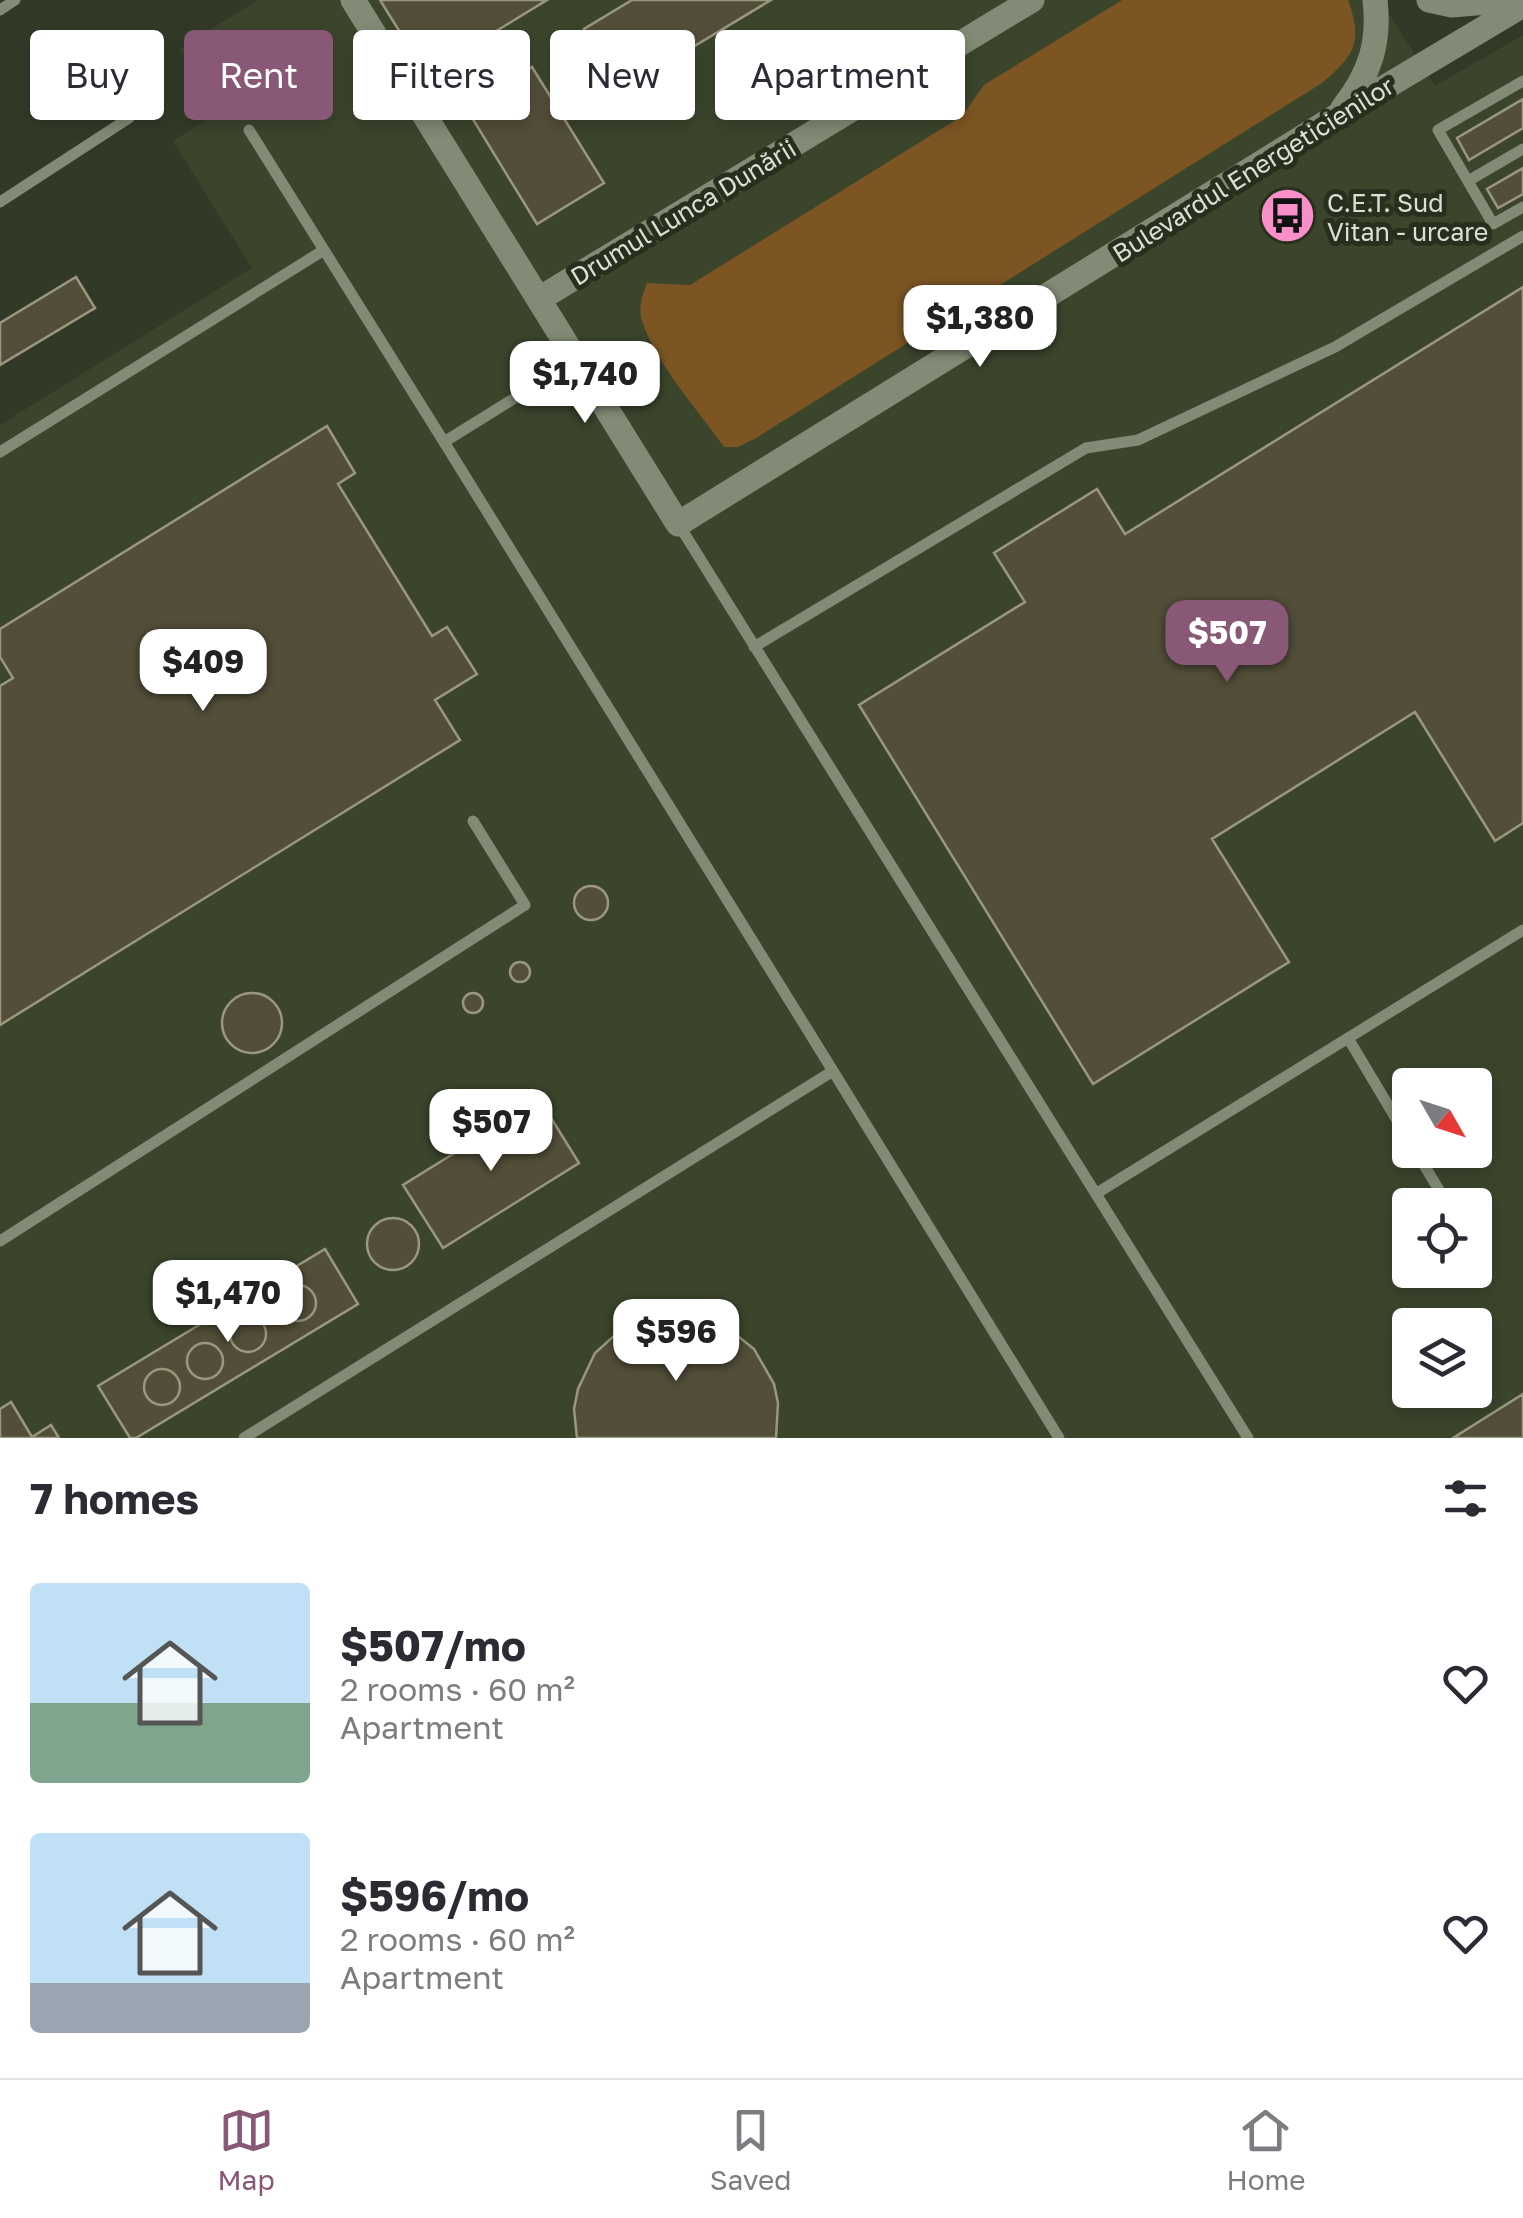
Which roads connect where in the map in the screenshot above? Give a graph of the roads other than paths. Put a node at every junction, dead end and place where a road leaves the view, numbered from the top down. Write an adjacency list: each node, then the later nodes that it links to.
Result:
1 (15, 0): 8 (lane)
2 (353, 0): 19 (street)
3 (1032, 0): 19 (street, Drumul Lunca Dunării)
4 (1376, 0): 10 (street)
5 (1428, 0): 6 (street)
6 (1510, 0)
7 (1523, 5): 10 (street, Bulevardul Energeticienilor)
8 (0, 10)
9 (1523, 81): 14 (lane)
10 (1337, 116): 23 (street, Bulevardul Energeticienilor)
11 (126, 120): 15 (lane)
12 (249, 130): 18 (lane)
13 (1523, 149): 14 (lane)
14 (1468, 180): 16 (lane)
15 (0, 202)
16 (1523, 206)
17 (1523, 236): 24 (lane)
18 (324, 250): 21 (lane); 22 (lane)
19 (539, 299): 20 (street)
20 (576, 360): 21 (lane); 23 (street)
21 (444, 442): 28 (lane)
22 (0, 452)
23 (678, 524): 24 (lane)
24 (754, 646): 30 (lane)
25 (474, 821): 31 (lane)
26 (1523, 930): 27 (lane)
27 (1348, 1038): 29 (lane); 30 (lane)
28 (833, 1071): 32 (lane); 33 (lane)
29 (1392, 1112)
30 (1097, 1192): 34 (lane)
31 (0, 1241)
32 (244, 1438)
33 (1059, 1438)
34 (1248, 1438)

